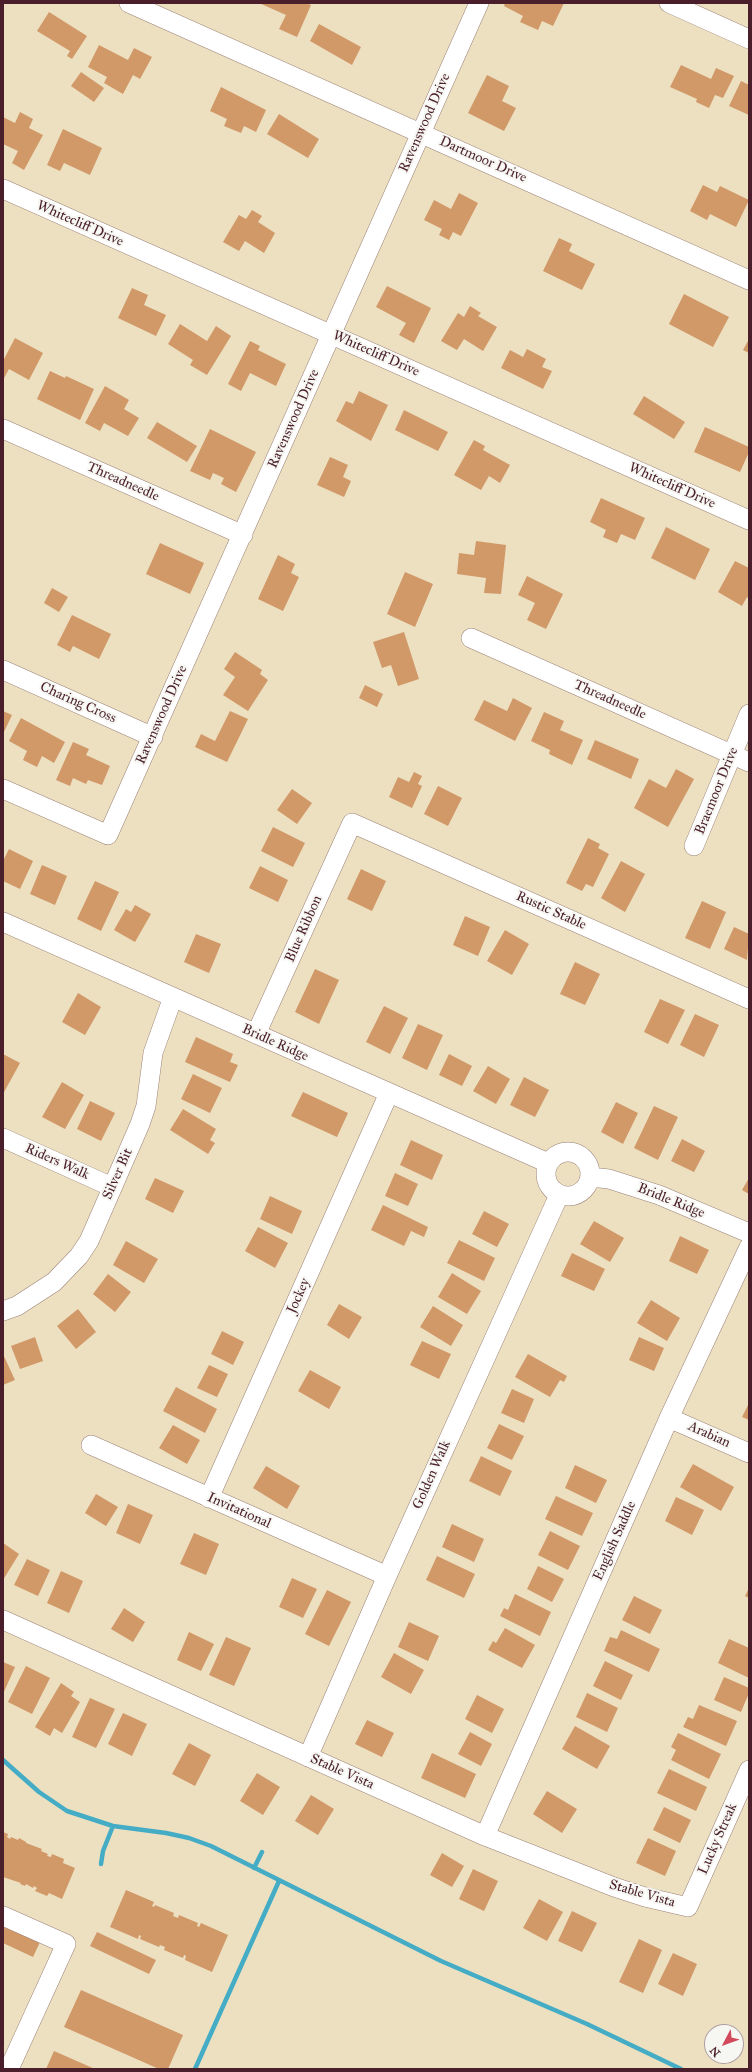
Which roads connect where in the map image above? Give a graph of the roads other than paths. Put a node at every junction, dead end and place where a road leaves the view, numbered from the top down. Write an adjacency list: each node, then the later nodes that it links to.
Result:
1 (129, 3): 5 (street, Dartmoor Drive)
2 (479, 3): 5 (street, Ravenswood Drive)
3 (669, 3): 4 (street)
4 (749, 39)
5 (421, 132): 7 (street, Dartmoor Drive); 8 (street, Ravenswood Drive)
6 (3, 189): 8 (street, Whitecliff Drive)
7 (749, 280)
8 (331, 334): 10 (street, Whitecliff Drive); 11 (street, Ravenswood Drive)
9 (3, 428): 11 (street, Threadneedle)
10 (749, 520)
11 (243, 535): 15 (street, Ravenswood Drive)
12 (471, 638): 16 (street, Threadneedle)
13 (3, 670): 15 (street, Charing Cross)
14 (749, 714): 16 (street, Braemoor Drive)
15 (153, 737): 18 (street, Ravenswood Drive)
16 (732, 754): 17 (street, Threadneedle); 20 (street, Braemoor Drive)
17 (749, 762)
18 (3, 789)
19 (352, 823): 23 (street, Rustic Stable); 24 (street, Blue Ribbon)
20 (694, 846)
21 (3, 922): 22 (street, Bridle Ridge)
22 (173, 997): 24 (street, Bridle Ridge); 29 (street, Silver Bit)
23 (749, 999)
24 (256, 1034): 25 (street, Bridle Ridge)
25 (389, 1093): 27 (street, Bridle Ridge); 37 (street, Jockey)
26 (3, 1138): 29 (street, Riders Walk)
27 (548, 1163): 28 (street); 30 (street)
28 (590, 1177): 30 (street); 31 (street, Bridle Ridge)
29 (112, 1187): 33 (street, Silver Bit)
30 (559, 1195): 38 (street, Golden Walk)
31 (749, 1233)
32 (749, 1247): 34 (street, English Saddle)
33 (3, 1311)
34 (669, 1418): 36 (street, Arabian); 42 (street, English Saddle)
35 (91, 1445): 37 (street, Invitational)
36 (749, 1453)
37 (209, 1498): 38 (street, Invitational)
38 (387, 1576): 40 (street, Golden Walk)
39 (3, 1620): 40 (street, Stable Vista)
40 (308, 1757): 42 (street, Stable Vista)
41 (749, 1770): 43 (street, Lucky Streak)
42 (485, 1836): 43 (street, Stable Vista)
43 (688, 1907)
44 (3, 1916): 45 (street)
45 (9, 2069)

